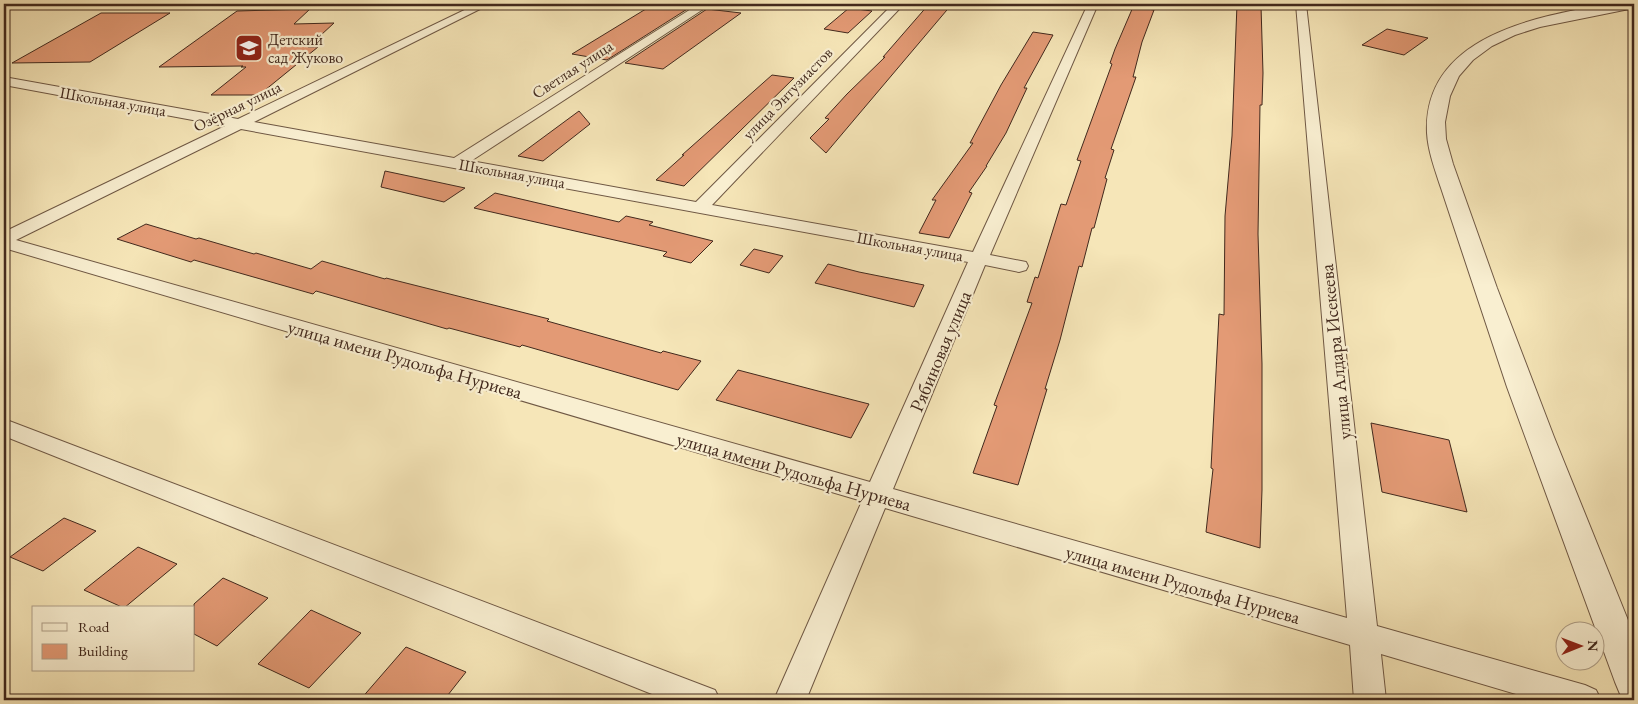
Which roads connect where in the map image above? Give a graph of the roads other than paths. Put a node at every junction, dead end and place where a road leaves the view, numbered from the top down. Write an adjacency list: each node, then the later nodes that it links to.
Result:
1 (101, 4): 8 (street)
2 (485, 4): 10 (street, Озёрная улица)
3 (706, 4): 11 (street, Светлая улица)
4 (899, 4): 12 (street, улица Энтузиастов)
5 (1093, 4): 14 (street, Рябиновая улица)
6 (1301, 4): 18 (street, улица Алдара Исекеева)
7 (1634, 4): 19 (street)
8 (4, 5)
9 (4, 81): 10 (street, Школьная улица)
10 (240, 124): 11 (street, Школьная улица); 13 (street, Озёрная улица)
11 (458, 164): 12 (street, Школьная улица)
12 (700, 208): 14 (street, Школьная улица)
13 (4, 241): 17 (street, улица имени Рудольфа Нуриева)
14 (979, 258): 15 (street, Школьная улица); 17 (street, Рябиновая улица)
15 (1019, 266)
16 (4, 427): 20 (street)
17 (878, 496): 18 (street, улица имени Рудольфа Нуриева); 21 (street, Рябиновая улица)
18 (1363, 636): 22 (street, улица Алдара Исекеева); 23 (street, улица имени Рудольфа Нуриева)
19 (1634, 682)
20 (704, 700)
21 (790, 700)
22 (1370, 700)
23 (1585, 700)

